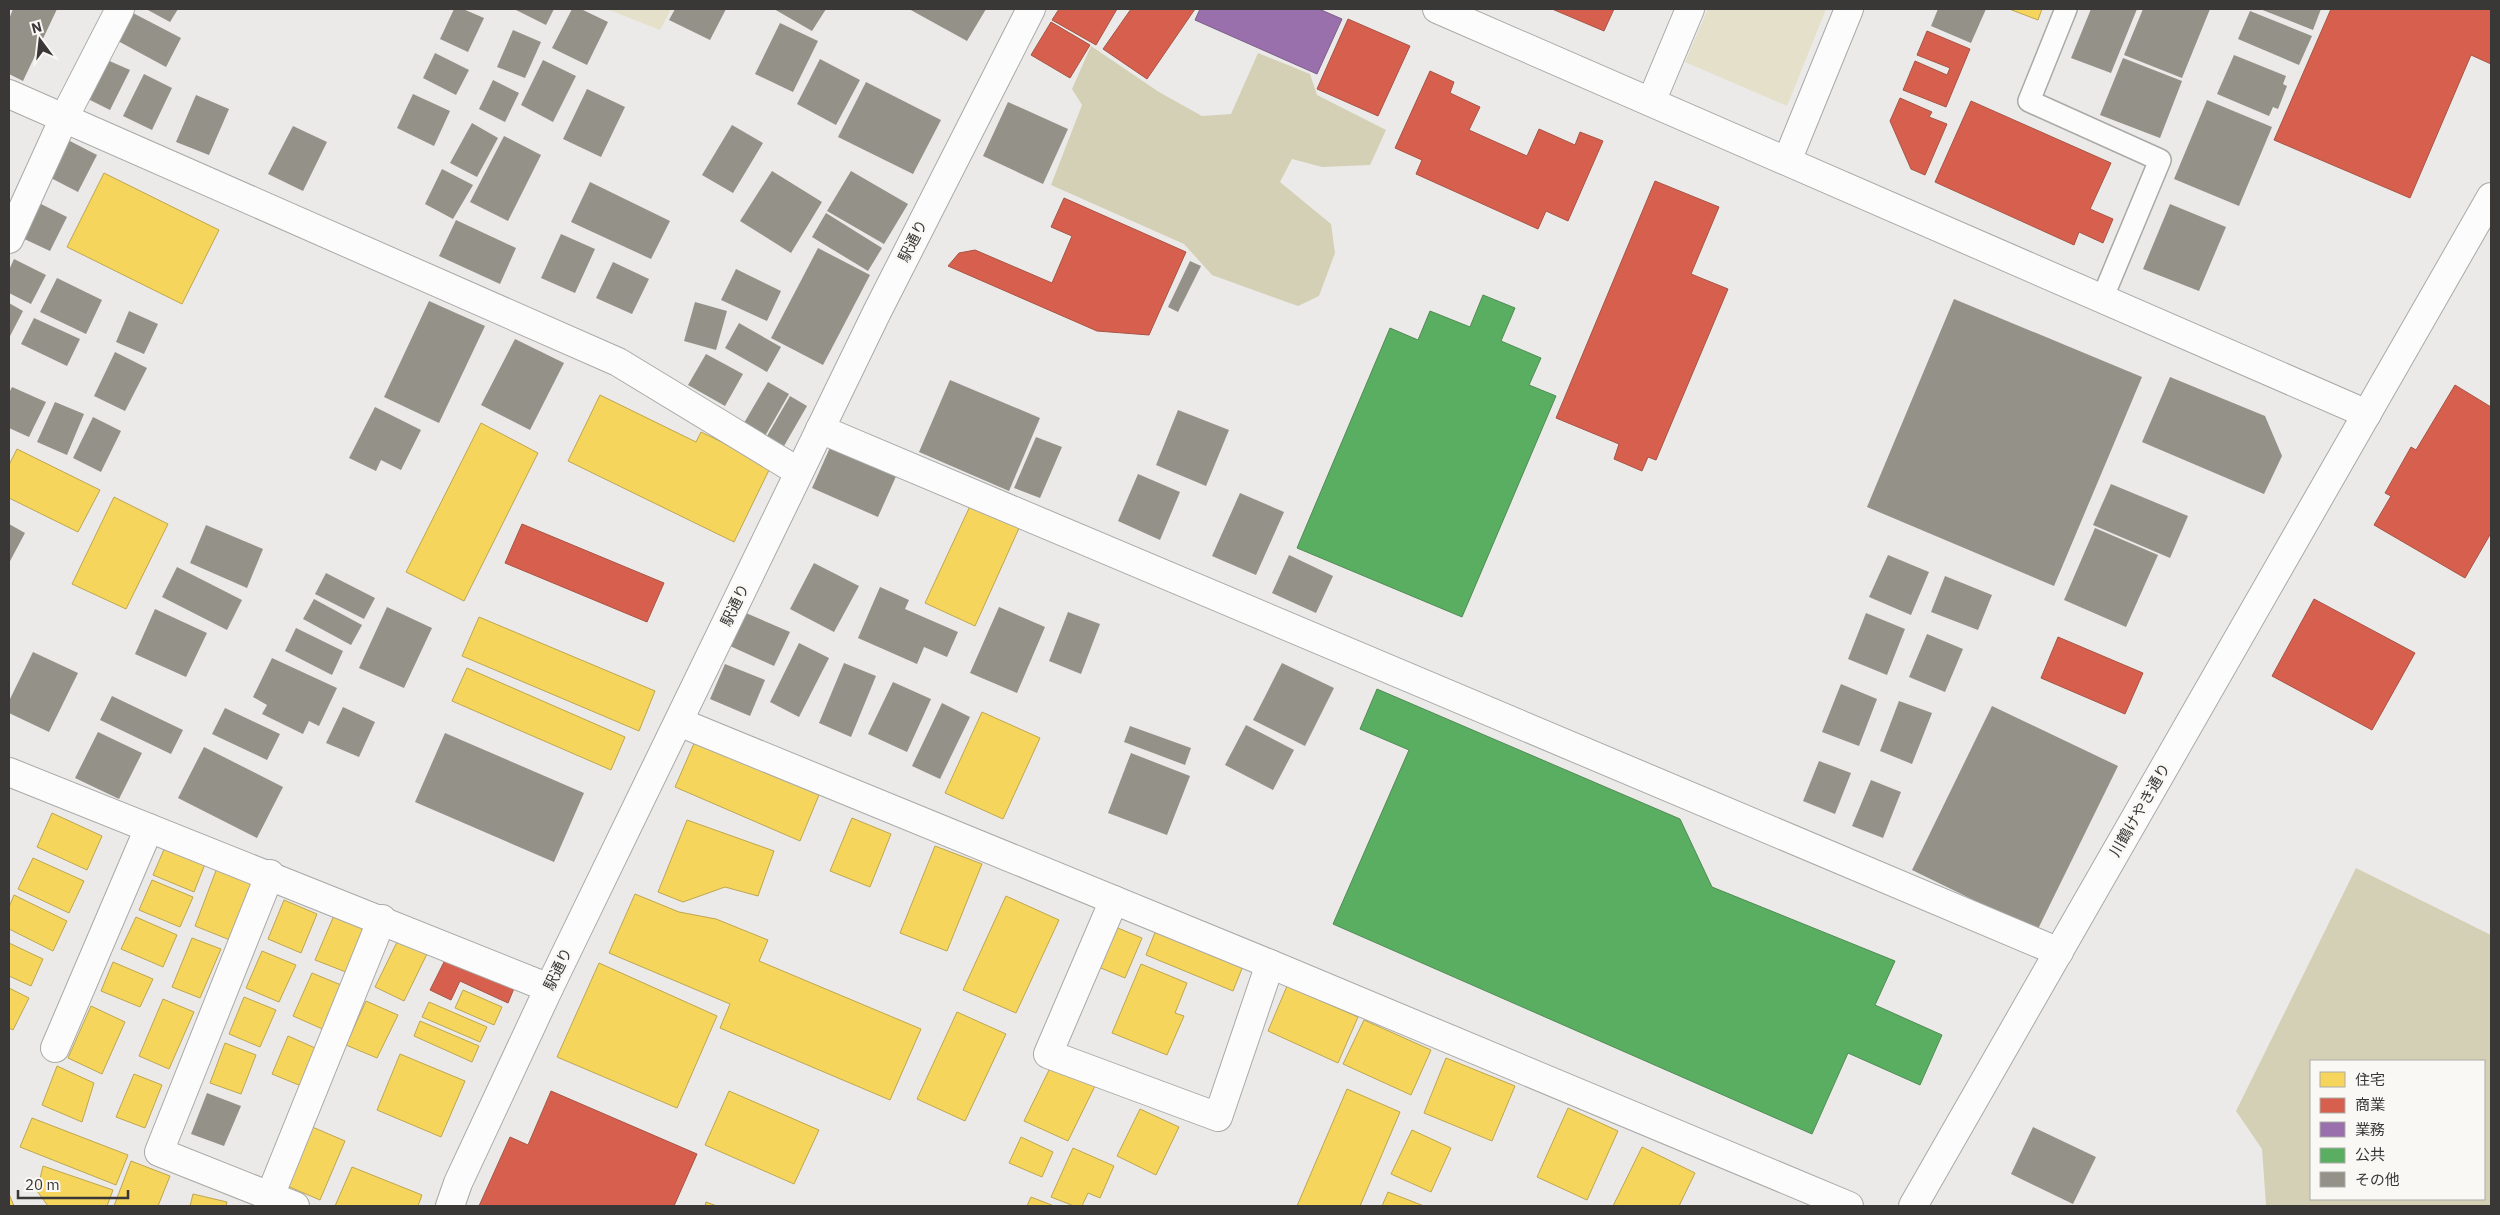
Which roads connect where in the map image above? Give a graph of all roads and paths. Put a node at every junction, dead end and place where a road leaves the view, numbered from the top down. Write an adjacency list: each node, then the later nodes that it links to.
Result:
1 (120, 9): 9 (street)
2 (1031, 9): 15 (street, 駅通り)
3 (1437, 9): 8 (street)
4 (1690, 9): 8 (street)
5 (1849, 9): 10 (street)
6 (2066, 9): 13 (lane)
7 (9, 94): 9 (street)
8 (1651, 102): 10 (street)
9 (64, 118): 12 (street); 16 (street)
10 (1787, 161): 13 (street)
11 (2491, 197): 14 (street, 川鶴けやき通り)
12 (9, 239)
13 (2102, 299): 14 (street)
14 (2367, 414): 23 (street, 川鶴けやき通り)
15 (820, 429): 16 (street, 駅通り); 23 (street)
16 (799, 472): 17 (street, 駅通り)
17 (679, 722): 21 (street); 25 (street, 駅通り)
18 (9, 772): 19 (street)
19 (149, 828): 20 (street); 26 (street)
20 (270, 874): 22 (street); 27 (street)
21 (1114, 900): 24 (street); 24 (street)
22 (382, 919): 25 (street); 27 (street)
23 (2059, 952): 31 (street, 川鶴けやき通り)
24 (1270, 964): 30 (street)
25 (549, 988): 29 (street, 駅通り)
26 (55, 1048)
27 (270, 1196): 28 (street)
28 (295, 1206)
29 (450, 1206)
30 (1849, 1206)
31 (1913, 1206)

